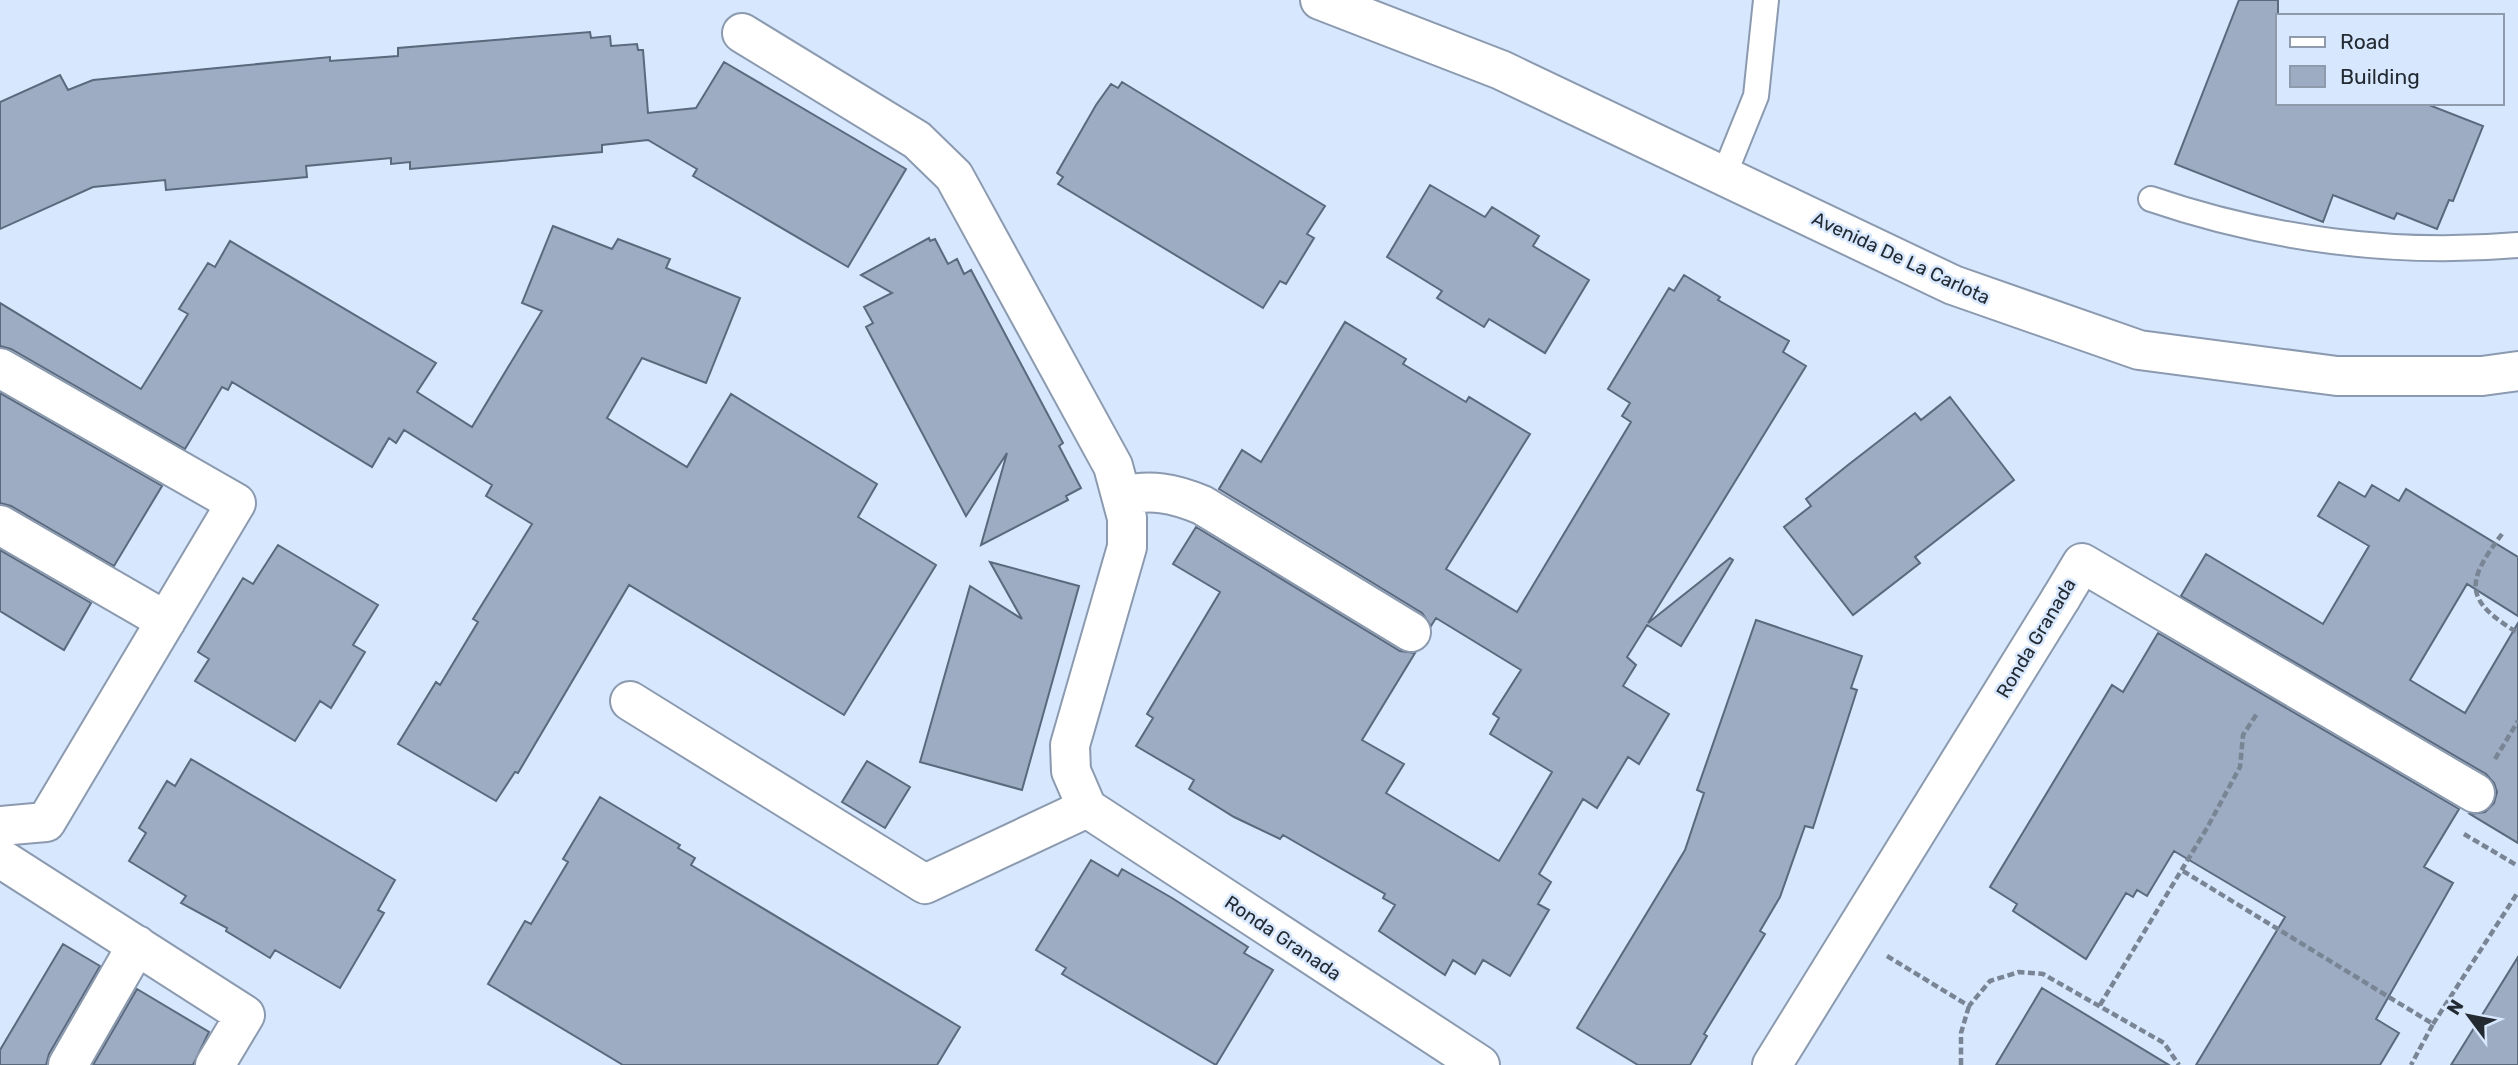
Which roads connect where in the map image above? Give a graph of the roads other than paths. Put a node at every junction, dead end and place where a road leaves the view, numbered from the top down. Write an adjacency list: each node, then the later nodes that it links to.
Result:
1 (1320, 0): 4 (street, Avenida De La Carlota)
2 (1766, 0): 4 (lane)
3 (742, 33): 9 (street)
4 (1724, 175): 8 (street, Avenida De La Carlota)
5 (2151, 199): 6 (lane)
6 (2518, 245)
7 (0, 368): 11 (street)
8 (2518, 371)
9 (1121, 496): 12 (street); 15 (street)
10 (0, 525): 11 (street)
11 (166, 621): 16 (street)
12 (1411, 632)
13 (631, 701): 15 (street)
14 (2475, 793): 23 (street, Ronda Granada)
15 (1087, 808): 19 (street, Ronda Granada)
16 (0, 826)
17 (0, 858): 18 (street)
18 (137, 945): 20 (street); 21 (street)
19 (1435, 1054): 22 (street, Ronda Granada)
20 (68, 1065)
21 (215, 1065)
22 (1479, 1065)
23 (1772, 1065)

